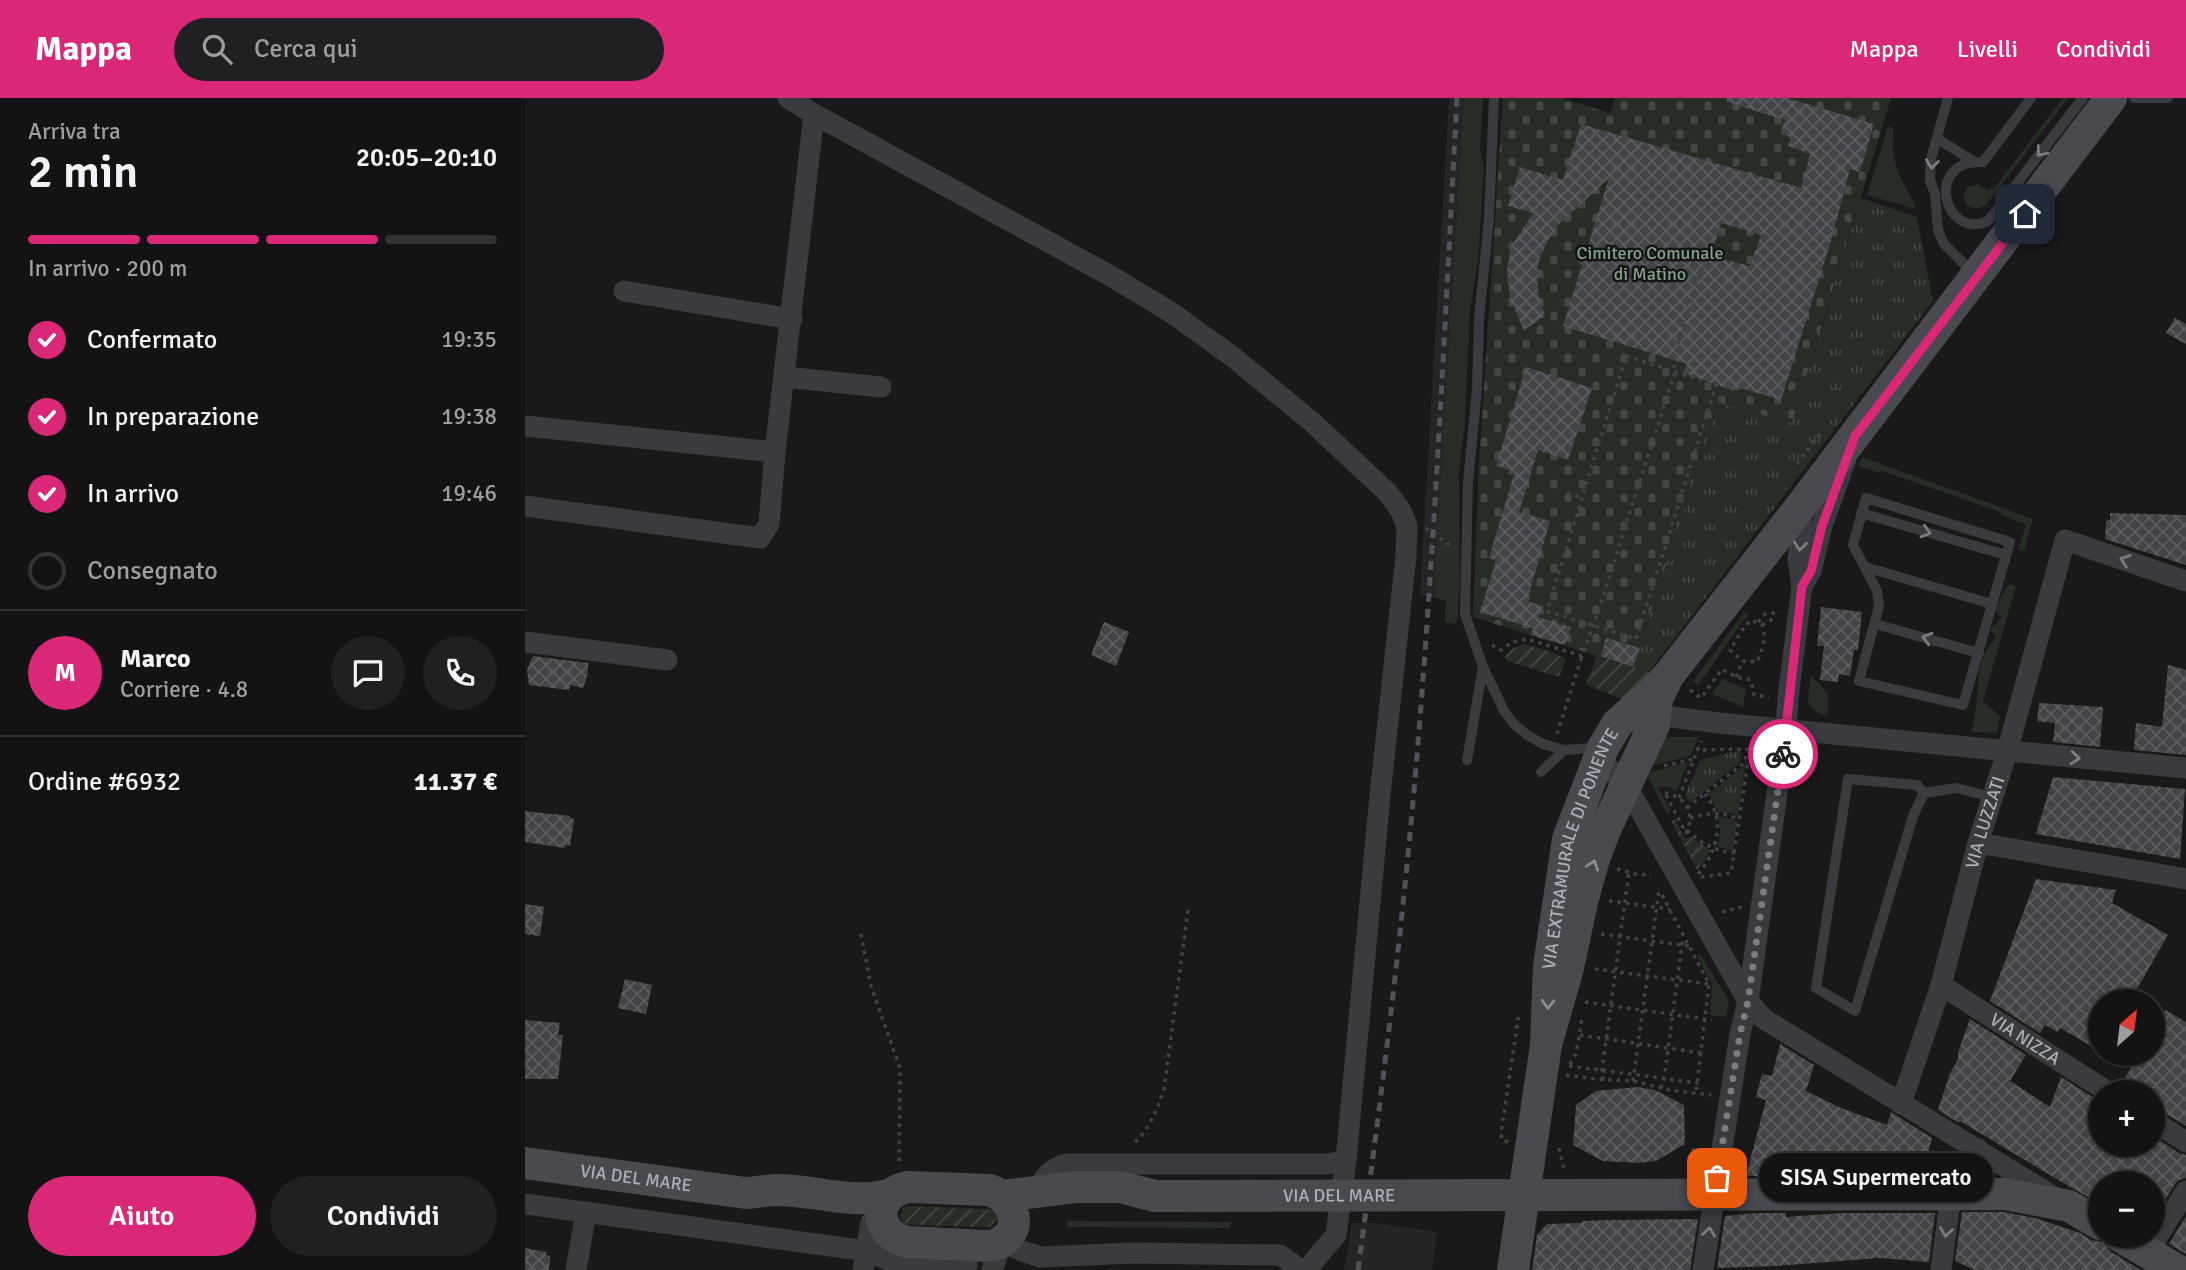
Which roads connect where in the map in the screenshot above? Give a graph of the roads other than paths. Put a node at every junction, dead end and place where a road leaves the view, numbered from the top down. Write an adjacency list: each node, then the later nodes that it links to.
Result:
1 (788, 98): 9 (street)
2 (1494, 98): 29 (lane)
3 (1948, 98): 10 (lane)
4 (2031, 98): 11 (lane)
5 (2083, 98): 12 (lane, one-way to 12)
6 (2111, 98): 13 (main road, VIA EXTRAMURALE DI PONENTE)
7 (2134, 98): 8 (lane)
8 (2169, 98)
9 (814, 114): 15 (street); 51 (street)
10 (1938, 139): 11 (lane); 12 (lane, one-way to 12)
11 (1973, 162): 12 (lane)
12 (1940, 193): 13 (lane)
13 (1976, 276): 20 (main road, VIA EXTRAMURALE DI PONENTE)
14 (624, 291): 15 (street)
15 (792, 319): 16 (street)
16 (785, 377): 17 (street); 19 (street)
17 (881, 387)
18 (525, 426): 19 (street)
19 (775, 452): 21 (street)
20 (1815, 501): 30 (main road, VIA EXTRAMURALE DI PONENTE); 31 (street)
21 (525, 506)
22 (1865, 567): 24 (lane); 24 (lane); 25 (lane)
23 (2186, 581): 33 (street, VIA LUZZATI, one-way to 33)
24 (1992, 604): 27 (lane)
25 (1875, 624): 27 (lane, one-way to 25); 27 (lane)
26 (525, 642): 28 (street)
27 (1979, 653)
28 (667, 660)
29 (1483, 667): 32 (lane); 35 (lane)
30 (1638, 714): 31 (street); 34 (main road, VIA EXTRAMURALE DI PONENTE); 38 (main road, VIA EXTRAMURALE DI PONENTE)
31 (1786, 729): 33 (street); 44 (street)
32 (1558, 748): 34 (lane); 37 (lane)
33 (2007, 752): 36 (street, one-way to 36); 40 (street, VIA LUZZATI)
34 (1596, 753): 38 (street); 45 (main road, VIA EXTRAMURALE DI PONENTE, one-way to 45)
35 (1467, 761)
36 (2186, 768)
37 (1541, 772)
38 (1625, 787): 44 (street); 45 (main road, VIA EXTRAMURALE DI PONENTE, one-way to 38)
39 (1924, 793): 39 (lane); 40 (lane)
40 (1992, 797): 41 (street, VIA LUZZATI)
41 (1978, 843): 42 (street); 43 (street, VIA LUZZATI)
42 (2186, 879)
43 (1941, 985): 46 (street, VIA NIZZA); 47 (street, VIA LUZZATI)
44 (1748, 1001): 47 (street); 55 (street)
45 (1556, 1064): 56 (main road, VIA EXTRAMURALE DI PONENTE)
46 (2089, 1080)
47 (1901, 1104): 50 (street)
48 (2165, 1129): 49 (street)
49 (2186, 1142)
50 (1978, 1149): 57 (street); 61 (street)
51 (1346, 1160): 53 (street); 71 (street)
52 (525, 1163): 64 (main road, VIA DEL MARE)
53 (1038, 1191): 58 (main road, VIA DEL MARE); 59 (main road, VIA DEL MARE)
54 (2186, 1191): 67 (street)
55 (1714, 1194): 56 (main road, VIA DEL MARE); 57 (main road, VIA DEL MARE); 73 (street, one-way to 55)
56 (1523, 1195): 59 (main road, VIA DEL MARE, bridge); 72 (main road, VIA EXTRAMURALE DI PONENTE)
57 (1958, 1195): 61 (main road, VIA DEL MARE); 69 (street, one-way to 69)
58 (1002, 1196): 64 (main road, VIA DEL MARE); 65 (main road)
59 (1155, 1196): 65 (main road, VIA DEL MARE)
60 (525, 1205): 62 (street)
61 (2069, 1206): 63 (main road, VIA DEL MARE)
62 (586, 1212): 64 (street); 70 (street)
63 (2088, 1217)
64 (879, 1225): 68 (main road, VIA DEL MARE)
65 (1002, 1246): 68 (main road, VIA DEL MARE); 71 (street)
66 (2141, 1248): 67 (main road)
67 (2148, 1252): 74 (main road)
68 (967, 1260)
69 (1947, 1267)
70 (576, 1270)
71 (1304, 1270)
72 (1513, 1270)
73 (1703, 1270)
74 (2177, 1270)

